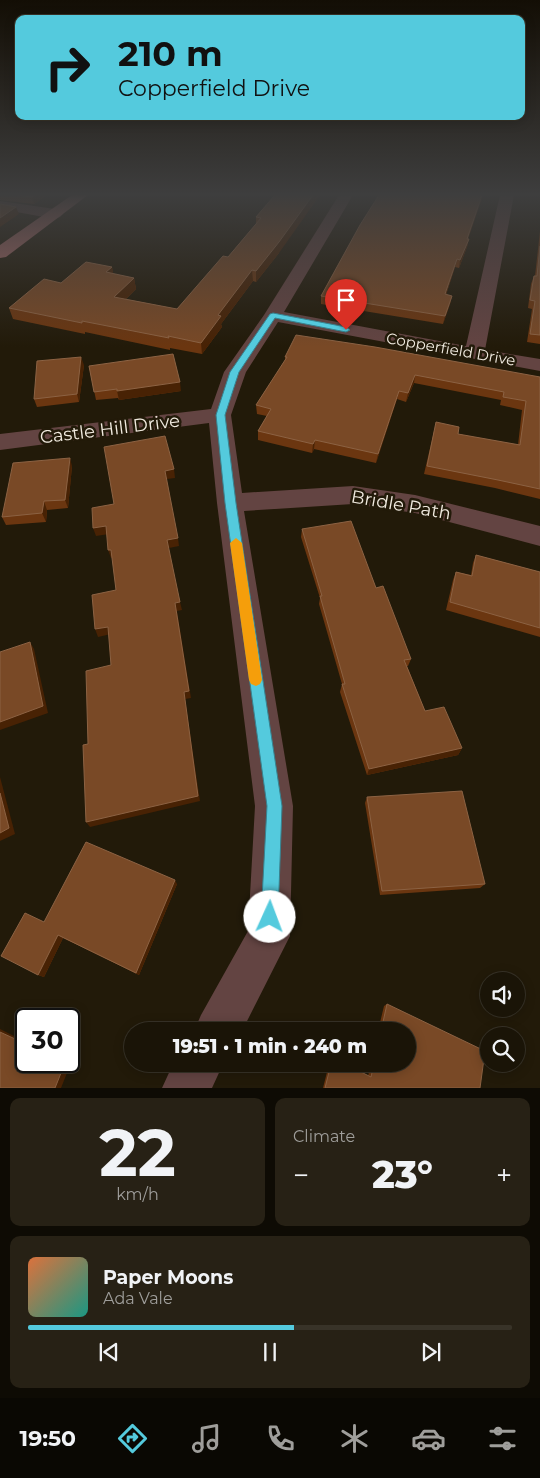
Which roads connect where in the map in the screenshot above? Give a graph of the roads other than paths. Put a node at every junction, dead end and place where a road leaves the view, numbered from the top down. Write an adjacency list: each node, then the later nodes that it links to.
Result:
1 (315, 246): 3 (street)
2 (496, 246): 4 (street)
3 (273, 315): 4 (street, Copperfield Drive); 6 (street)
4 (474, 354): 5 (street, Copperfield Drive)
5 (540, 365)
6 (220, 415): 7 (street, Castle Hill Drive); 8 (street)
7 (0, 442)
8 (230, 503): 9 (street, Bridle Path); 10 (street)
9 (540, 536)
10 (222, 1022)
11 (195, 1072): 12 (street)
12 (186, 1088)

